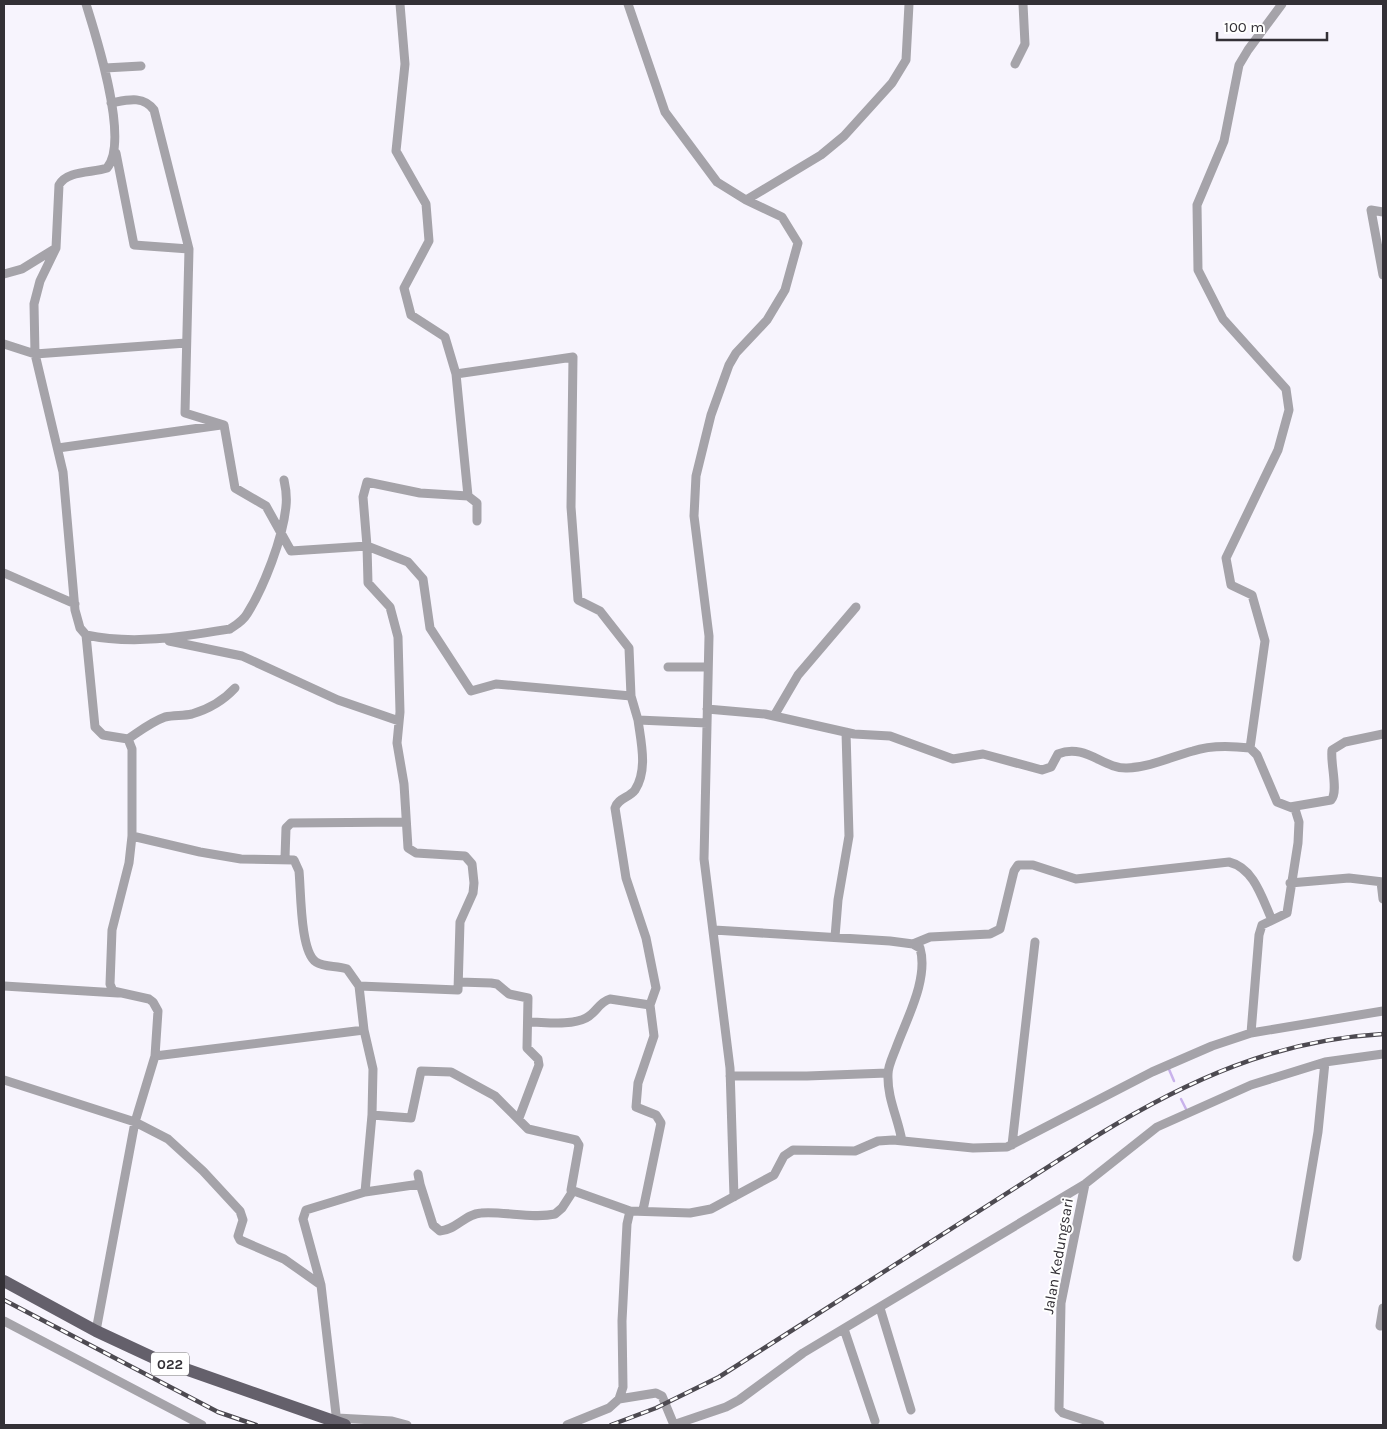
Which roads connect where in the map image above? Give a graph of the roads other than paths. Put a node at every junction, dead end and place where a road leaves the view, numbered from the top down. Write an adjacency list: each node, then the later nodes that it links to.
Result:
1 (86, 4): 9 (street)
2 (400, 4): 21 (street)
3 (628, 4): 12 (street)
4 (909, 4): 12 (street)
5 (1023, 4): 7 (street)
6 (1282, 4): 46 (street)
7 (1015, 64)
8 (141, 66): 9 (street)
9 (105, 68): 10 (street)
10 (111, 103): 11 (street); 15 (street)
11 (115, 150): 14 (street); 15 (street)
12 (746, 200): 35 (street)
13 (1383, 212): 17 (street)
14 (56, 248): 16 (street); 20 (street)
15 (189, 249): 18 (street)
16 (4, 274)
17 (1383, 275)
18 (186, 343): 20 (street); 22 (street)
19 (4, 344): 20 (street)
20 (35, 354): 23 (street)
21 (456, 374): 25 (street); 37 (street)
22 (224, 425): 23 (street); 27 (street)
23 (58, 448): 30 (street)
24 (284, 480): 27 (street)
25 (468, 496): 26 (street); 28 (street)
26 (477, 521)
27 (280, 532): 28 (street); 33 (street)
28 (367, 546): 37 (street); 41 (street)
29 (4, 573): 30 (street)
30 (75, 604): 32 (street)
31 (856, 607): 39 (street)
32 (86, 635): 33 (street); 45 (street)
33 (162, 639): 41 (street)
34 (668, 667): 35 (street)
35 (708, 667): 38 (street)
36 (235, 688): 45 (street)
37 (632, 696): 40 (street)
38 (708, 709): 39 (street); 42 (street)
39 (774, 716): 43 (street)
40 (638, 720): 42 (street); 63 (street)
41 (399, 721): 48 (street)
42 (707, 723): 55 (street)
43 (846, 732): 46 (street); 56 (street)
44 (1383, 734): 47 (street)
45 (128, 740): 49 (street)
46 (1250, 748): 47 (street)
47 (1290, 806): 52 (street)
48 (406, 822): 50 (street); 59 (street)
49 (132, 836): 50 (street); 62 (street)
50 (285, 858): 61 (street)
51 (1382, 882): 52 (street); 53 (street)
52 (1290, 883): 54 (street)
53 (1383, 899)
54 (1272, 920): 58 (street); 67 (street)
55 (714, 930): 56 (street); 72 (street)
56 (836, 937): 58 (street)
57 (1035, 942): 78 (street)
58 (913, 944): 71 (street)
59 (460, 982): 61 (street); 65 (street)
60 (4, 986): 62 (street)
61 (359, 986): 66 (street)
62 (119, 994): 69 (street)
63 (650, 1005): 65 (street); 85 (street)
64 (1383, 1011): 67 (street)
65 (528, 1022): 75 (street)
66 (364, 1030): 69 (street); 74 (street)
67 (1250, 1033): 78 (street)
68 (1383, 1054): 70 (street)
69 (154, 1056): 76 (street)
70 (1325, 1062): 81 (street); 87 (street)
71 (887, 1073): 72 (street); 77 (street)
72 (730, 1076): 84 (street)
73 (4, 1080): 76 (street)
74 (372, 1115): 75 (street); 83 (street)
75 (520, 1118): 82 (street)
76 (135, 1122): 89 (street); 95 (street)
77 (902, 1142): 78 (street); 84 (street)
78 (1012, 1146)
79 (418, 1174): 80 (street)
80 (420, 1184): 82 (street); 83 (street)
81 (1085, 1184): 90 (street); 104 (street, Jalan Kedungsari)
82 (573, 1191): 86 (street)
83 (365, 1192): 89 (street)
84 (734, 1197): 85 (street)
85 (643, 1210): 86 (street)
86 (630, 1211): 96 (street)
87 (1297, 1257)
88 (4, 1281): 95 (main road, 022)
89 (321, 1285): 99 (street)
90 (880, 1308): 94 (street); 97 (street)
91 (1383, 1308): 93 (street)
92 (4, 1321): 100 (street)
93 (1380, 1326)
94 (844, 1329): 98 (street); 103 (street)
95 (96, 1331): 99 (main road, 022)
96 (619, 1400): 102 (street); 103 (street)
97 (911, 1410)
98 (875, 1421)
99 (340, 1422): 101 (street)
100 (202, 1425)
101 (407, 1425)
102 (567, 1425)
103 (673, 1425)
104 (1100, 1425)

